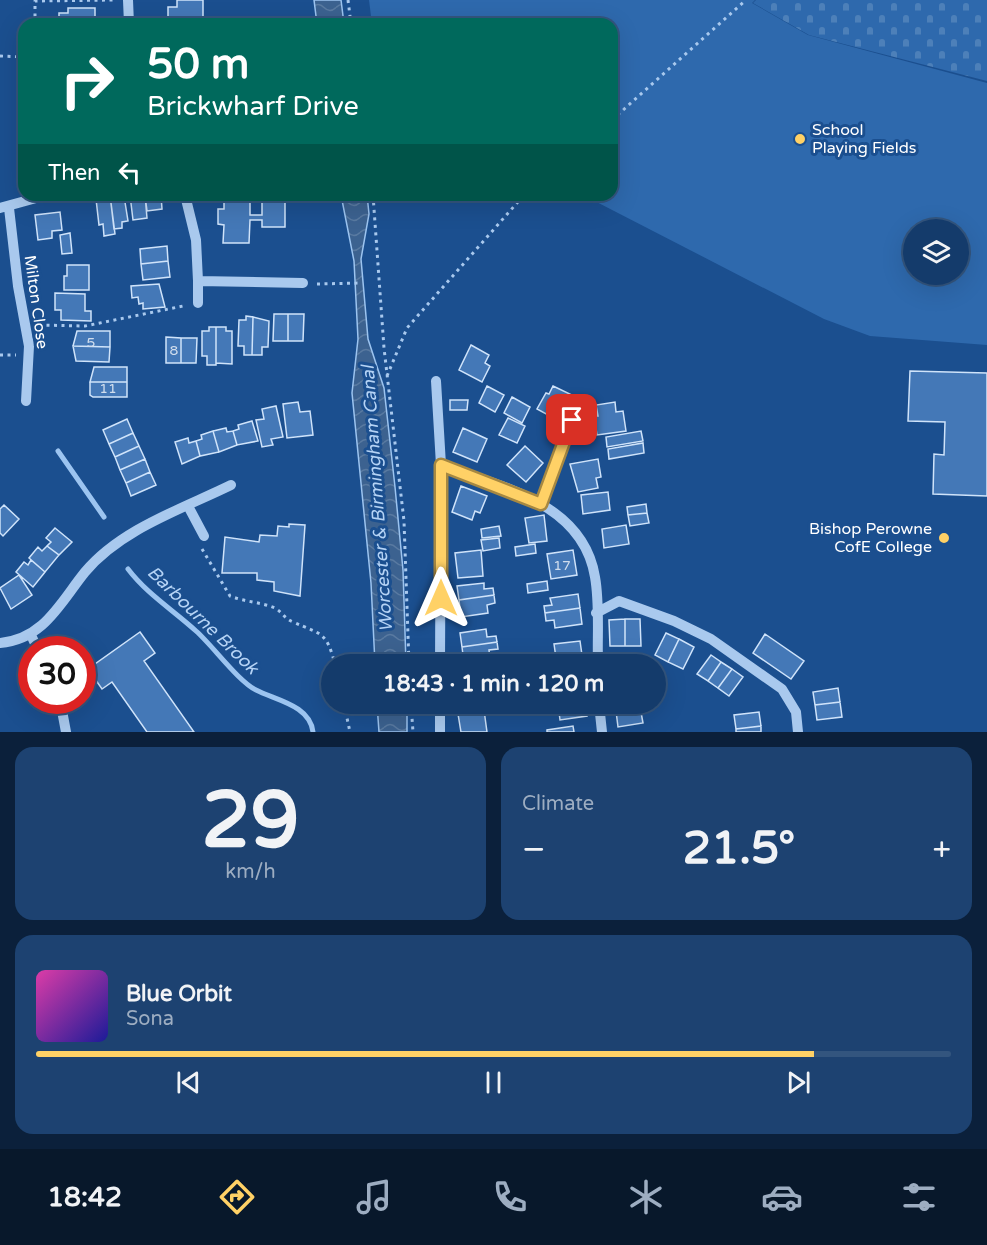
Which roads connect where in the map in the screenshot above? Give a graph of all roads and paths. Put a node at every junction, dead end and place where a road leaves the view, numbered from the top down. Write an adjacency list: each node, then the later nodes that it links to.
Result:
1 (128, 0): 4 (path); 5 (street)
2 (348, 0): 6 (path)
3 (746, 0): 9 (path)
4 (35, 18)
5 (129, 18)
6 (350, 18)
7 (0, 56): 8 (path)
8 (18, 57)
9 (618, 115)
10 (27, 201): 14 (street)
11 (186, 201): 15 (street)
12 (373, 201): 20 (path)
13 (519, 201): 20 (path)
14 (4, 208): 19 (street, Milton Close)
15 (198, 281): 16 (street); 18 (street)
16 (309, 283): 17 (path)
17 (360, 283)
18 (198, 303): 19 (path)
19 (25, 325): 22 (street, Milton Close)
20 (387, 376): 33 (path)
21 (436, 381): 24 (street)
22 (26, 401)
23 (572, 420): 26 (street)
24 (441, 465): 26 (street); 34 (street)
25 (231, 485): 27 (street)
26 (541, 504): 29 (street)
27 (188, 506): 28 (street); 30 (street)
28 (204, 536): 32 (path)
29 (596, 613): 35 (street); 46 (street)
30 (31, 635): 31 (street)
31 (0, 643)
32 (332, 654)
33 (409, 654)
34 (440, 654)
35 (598, 654)
36 (63, 714): 41 (street)
37 (346, 714): 42 (path)
38 (412, 714): 43 (path)
39 (440, 714): 44 (street)
40 (600, 714): 45 (street)
41 (66, 732)
42 (350, 732)
43 (413, 732)
44 (440, 732)
45 (602, 732)
46 (798, 732)

